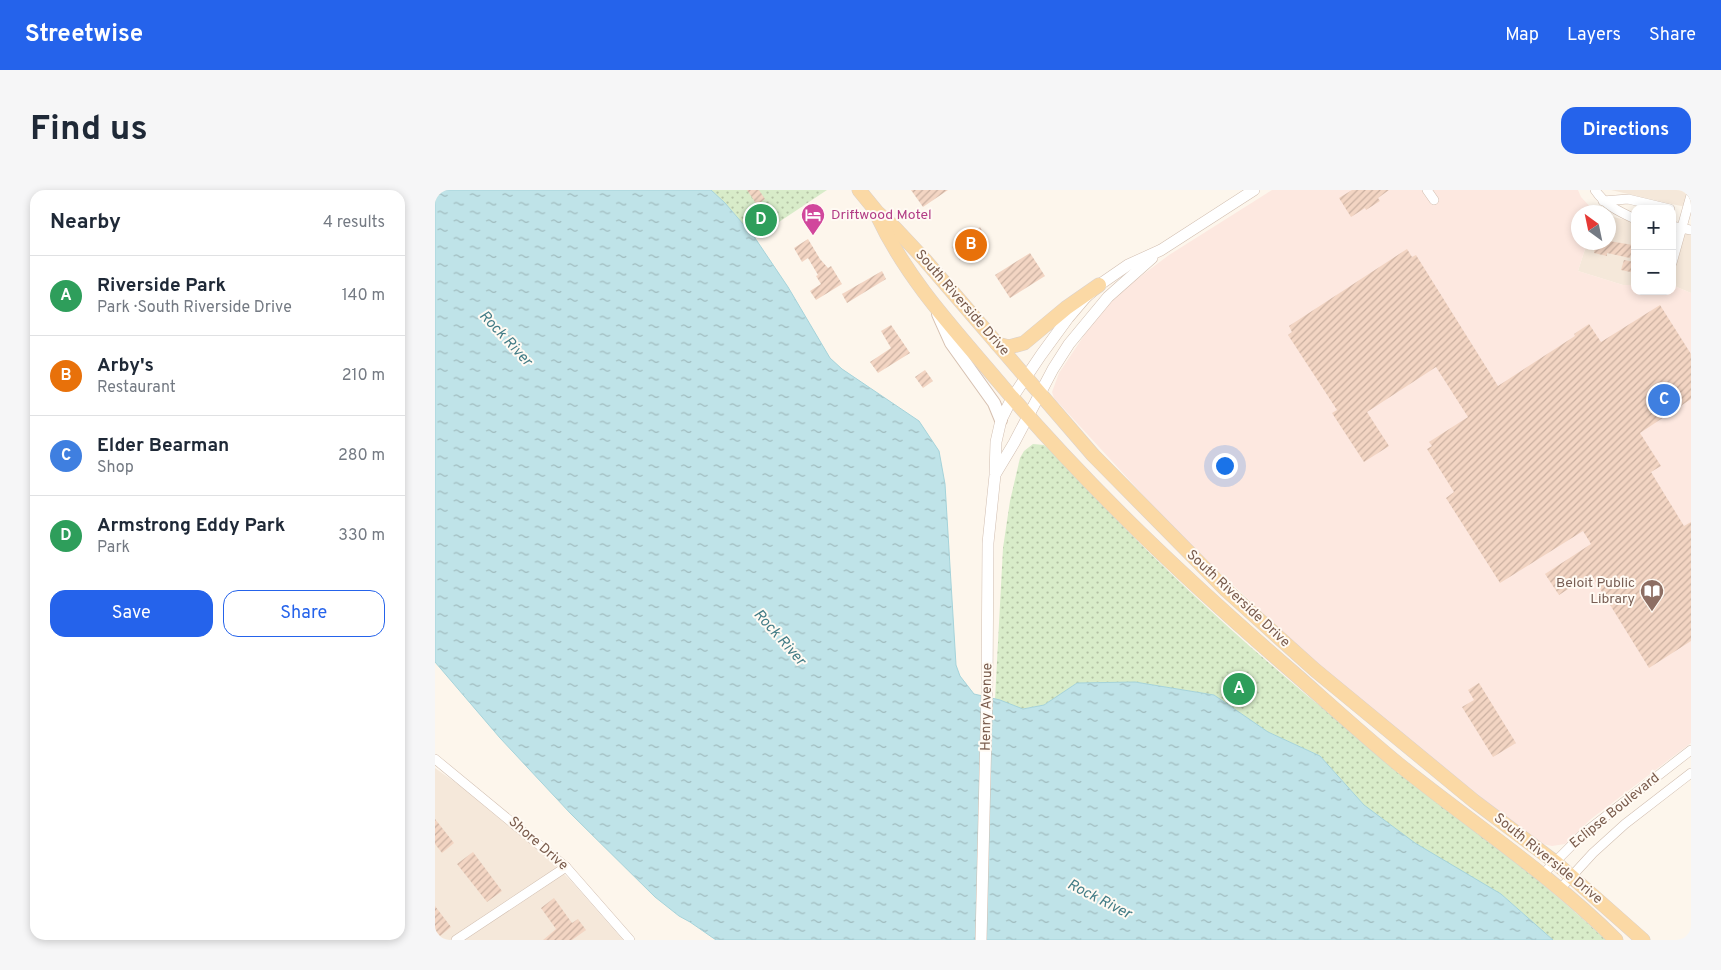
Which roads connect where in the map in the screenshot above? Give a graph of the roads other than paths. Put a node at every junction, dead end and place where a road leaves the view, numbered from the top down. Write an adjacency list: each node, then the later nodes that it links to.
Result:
1 (859, 190): 9 (main road, South Riverside Drive)
2 (1254, 190): 14 (street, Henry Avenue)
3 (1427, 190): 6 (street)
4 (1595, 190): 7 (street)
5 (1691, 195): 10 (street)
6 (1434, 200)
7 (1603, 200): 8 (street); 11 (street)
8 (1654, 205)
9 (877, 212): 17 (main road, South Riverside Drive); 18 (main road, South Riverside Drive)
10 (1688, 213): 12 (street)
11 (1631, 217)
12 (1677, 227): 13 (street); 15 (street)
13 (1691, 230)
14 (1161, 250): 16 (street, Henry Avenue); 20 (street, Henry Avenue)
15 (1674, 250)
16 (1099, 285): 18 (main road); 19 (street, Henry Avenue)
17 (934, 305): 21 (main road, South Riverside Drive); 23 (main road)
18 (997, 344): 19 (main road, South Riverside Drive)
19 (1025, 378): 20 (main road, South Riverside Drive); 21 (street, Henry Avenue)
20 (1040, 394): 22 (street, Henry Avenue); 28 (main road, South Riverside Drive)
21 (1013, 398): 22 (main road, South Riverside Drive); 23 (street, Henry Avenue)
22 (1028, 417): 24 (street, Henry Avenue); 30 (main road, South Riverside Drive)
23 (1001, 420): 24 (street, Henry Avenue)
24 (995, 475): 35 (street, Henry Avenue)
25 (1691, 750): 28 (street, Eclipse Boulevard)
26 (436, 763): 29 (street, Shore Drive)
27 (1691, 773): 31 (street, Eclipse Boulevard)
28 (1555, 862): 30 (street, Eclipse Boulevard); 31 (main road, South Riverside Drive)
29 (566, 866): 33 (street); 34 (street, Shore Drive)
30 (1542, 875): 32 (main road, South Riverside Drive)
31 (1571, 876): 32 (street, Eclipse Boulevard); 37 (main road, South Riverside Drive)
32 (1560, 889): 36 (main road, South Riverside Drive)
33 (456, 940)
34 (630, 940)
35 (981, 940)
36 (1616, 940)
37 (1643, 940)

